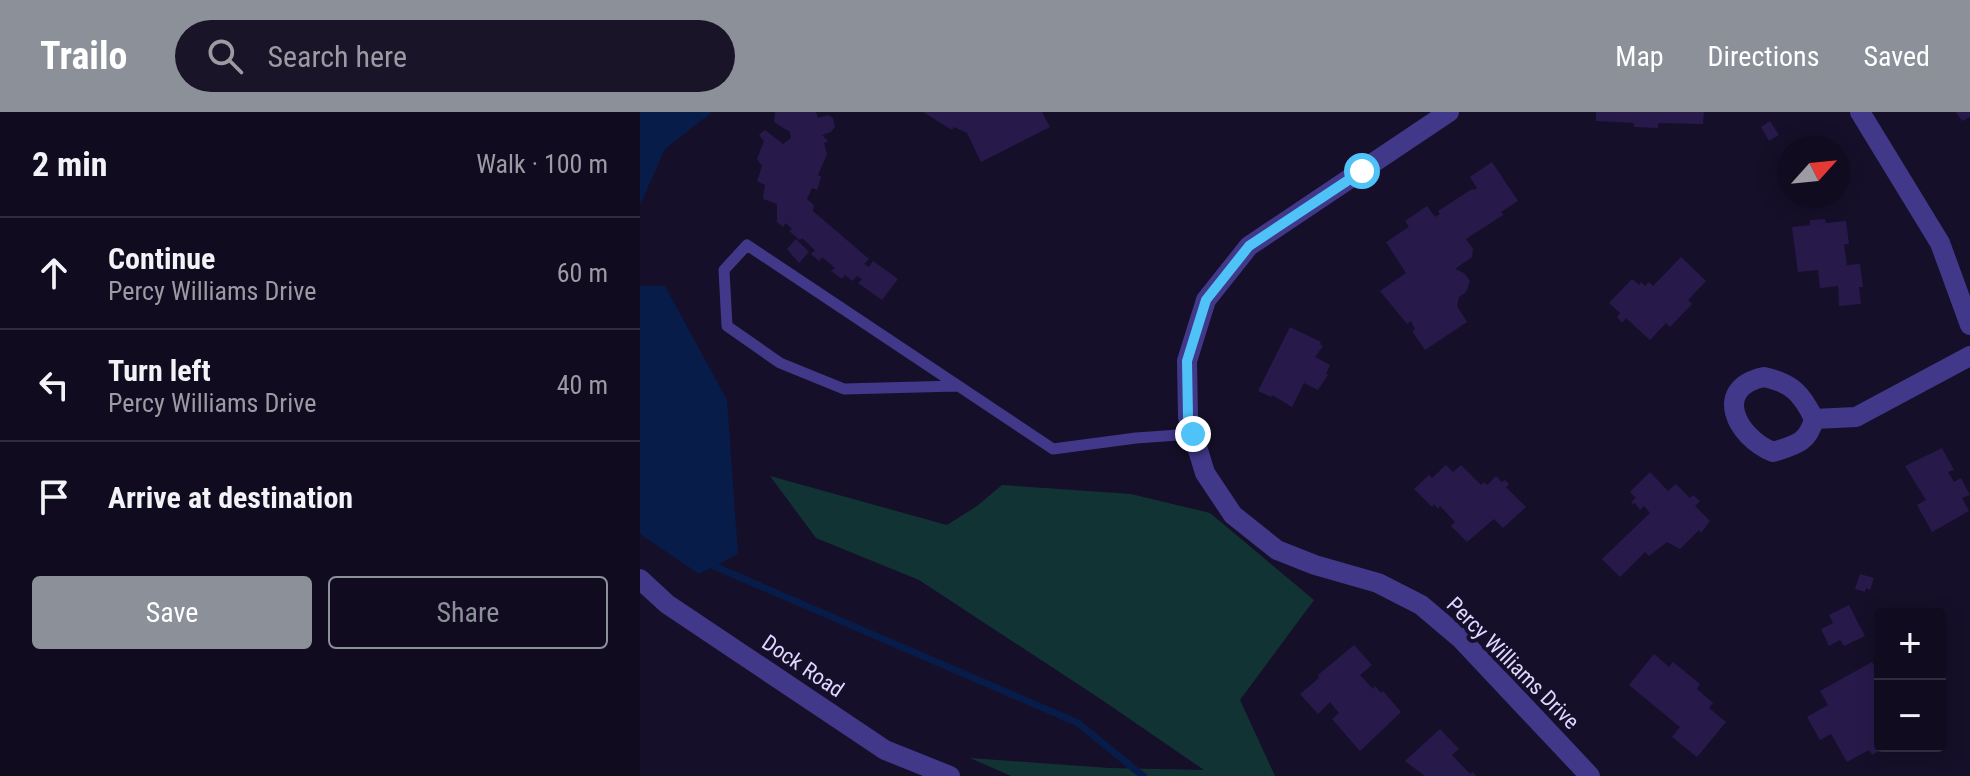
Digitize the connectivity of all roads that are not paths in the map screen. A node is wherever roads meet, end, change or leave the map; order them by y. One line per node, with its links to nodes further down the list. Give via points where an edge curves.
1 (1449, 112): 7 (street, Percy Williams Drive, via 1249,246 1206,300 1187,361)
2 (1860, 112): 3 (street, via 1940,243)
3 (1970, 325)
4 (1970, 356): 6 (street, via 1856,417)
5 (957, 386): 5 (lane, via 747,245 724,270 727,326 780,363 844,389); 7 (lane, via 1053,449)
6 (1814, 419)
7 (1193, 434): 10 (street, Percy Williams Drive, via 1205,473 1233,515 1277,550 1378,583 1421,605 1460,638)
8 (640, 579): 9 (street, Dock Road, via 667,604 885,750)
9 (950, 776)
10 (1590, 776)

